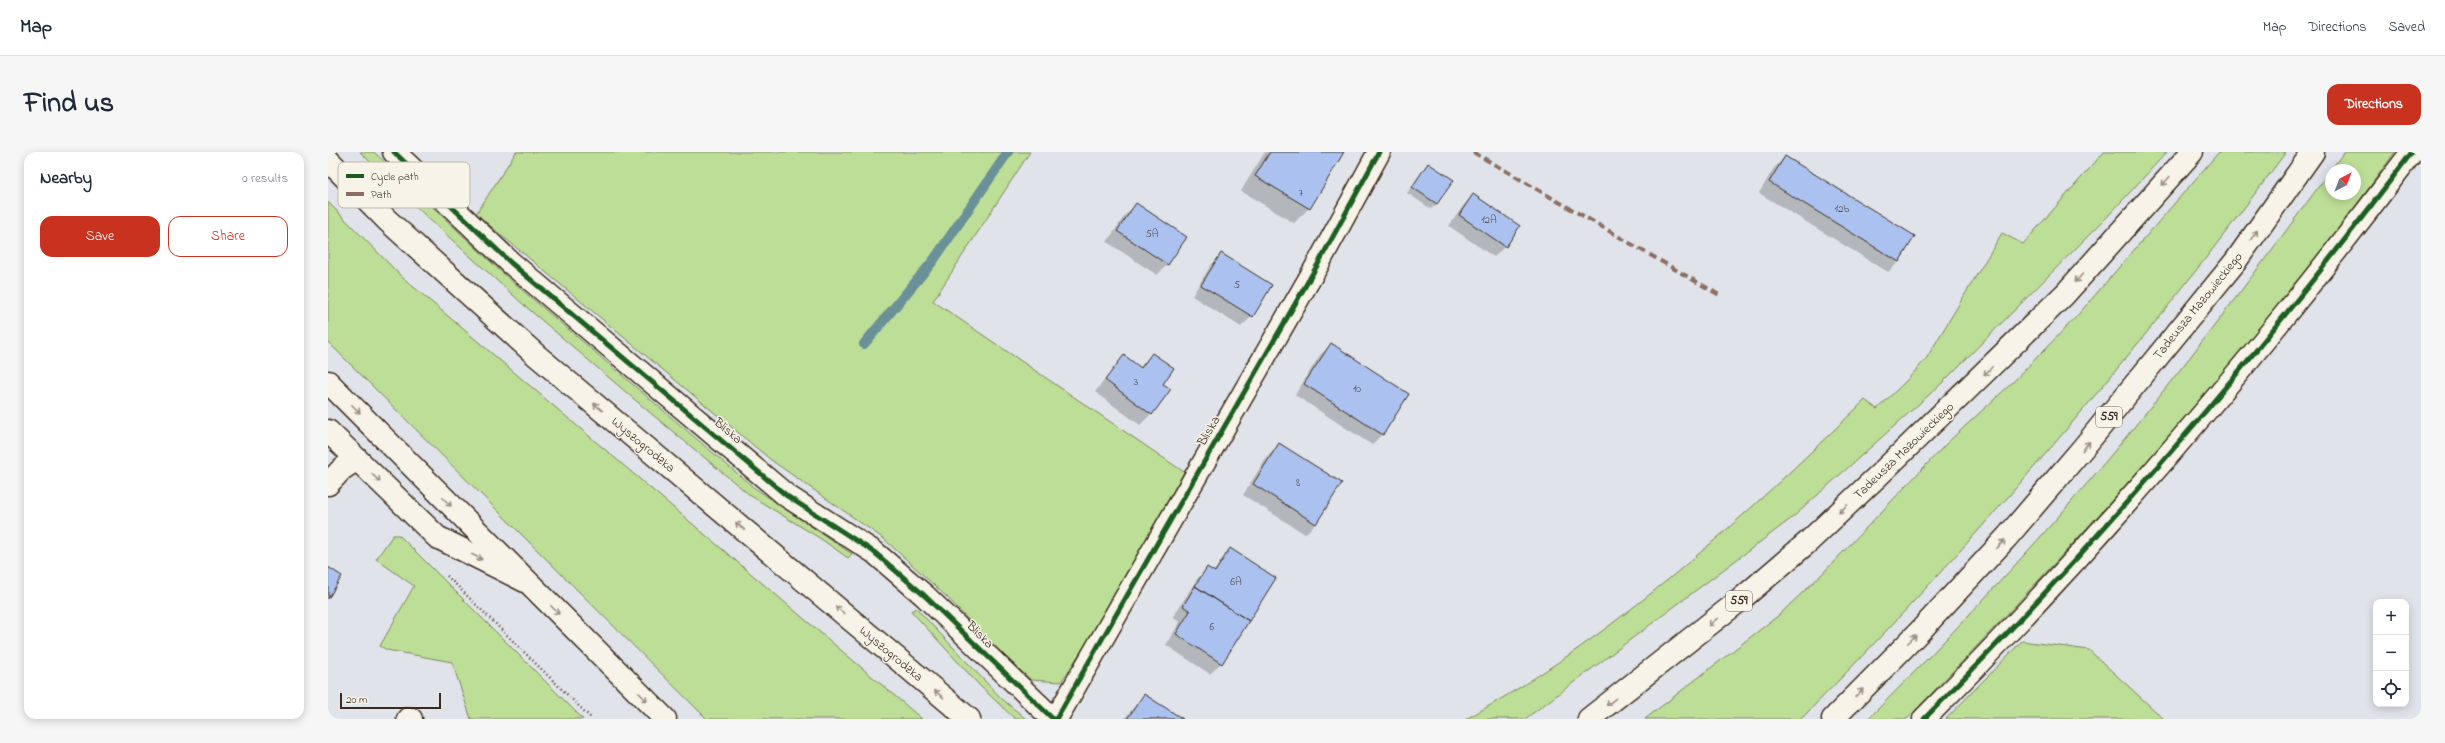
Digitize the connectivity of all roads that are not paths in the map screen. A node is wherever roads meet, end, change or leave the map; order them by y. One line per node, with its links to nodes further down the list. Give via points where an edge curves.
1 (394, 152): 7 (main road, Bliska)
2 (1379, 152): 20 (main road, Bliska, via 1318,264)
3 (2192, 152): 21 (main road, Tadeusza Mazowieckiego / 559, one-way to 21, via 2065,294 1876,478 1740,600)
4 (2313, 152): 22 (main road, Tadeusza Mazowieckiego / 559, one-way to 4, via 1937,613 2083,448 2235,262)
5 (2412, 152): 23 (main road, via 2317,278 2120,510)
6 (328, 160): 8 (main road, Wyszogrodzka, one-way to 6)
7 (405, 162)
8 (338, 170)
9 (375, 208): 19 (main road, Wyszogrodzka, one-way to 9, via 536,355)
10 (453, 208): 20 (main road, Bliska, via 511,263 786,496 874,552 925,596)
11 (328, 382): 15 (main road, one-way to 15)
12 (328, 431): 13 (main road)
13 (357, 459): 14 (main road, via 342,469); 15 (main road, one-way to 15, via 437,537)
14 (328, 484)
15 (527, 582): 18 (main road, one-way to 18)
16 (408, 719): 17 (main road)
17 (411, 719)
18 (664, 719)
19 (969, 719)
20 (1054, 719)
21 (1589, 719)
22 (1833, 719)
23 (1924, 719)

